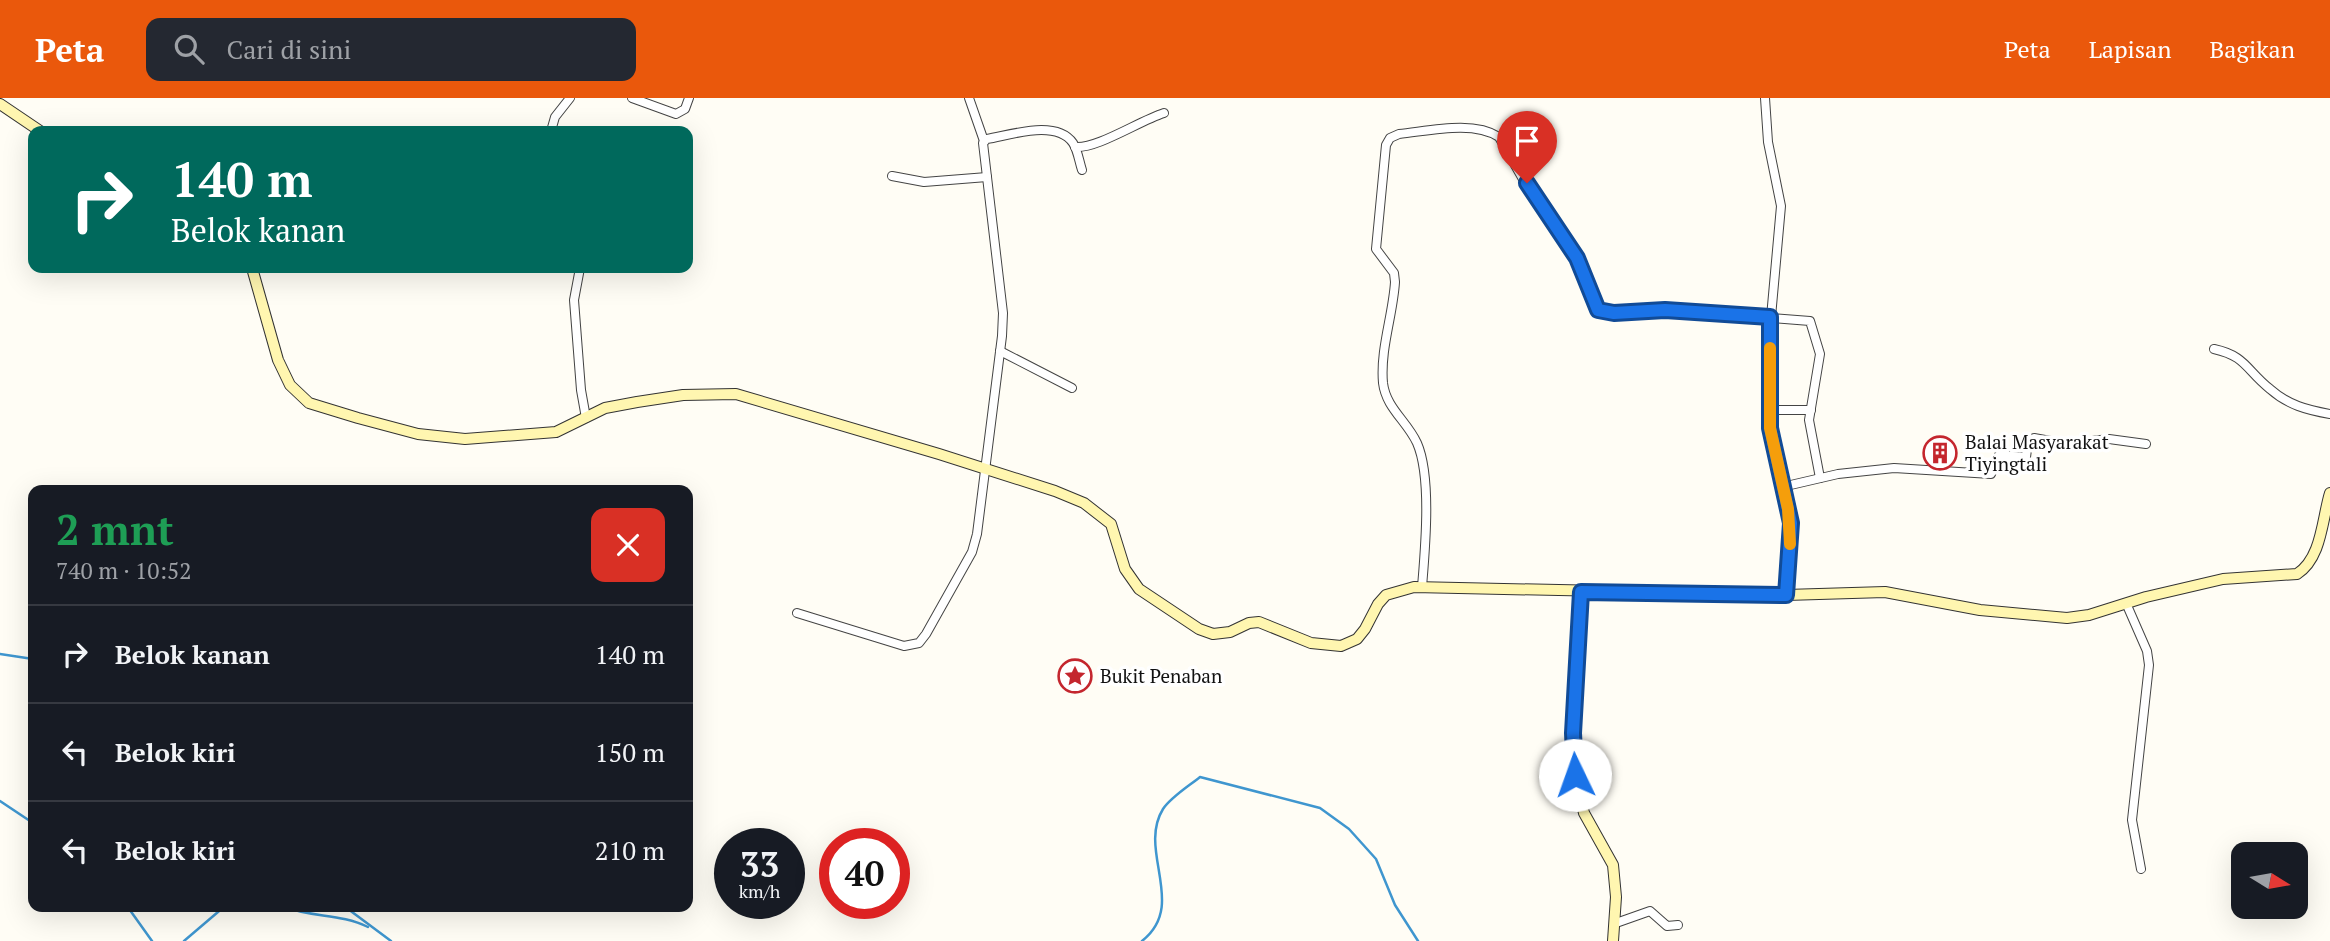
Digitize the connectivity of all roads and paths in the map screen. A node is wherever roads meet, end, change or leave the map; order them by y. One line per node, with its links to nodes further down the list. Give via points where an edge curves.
1 (570, 98): 9 (street)
2 (632, 98): 3 (street, via 676,114 685,109)
3 (689, 98)
4 (969, 98): 10 (street)
5 (1765, 98): 17 (street, via 1781,206)
6 (0, 104): 8 (street)
7 (1164, 113): 11 (street, via 1115,132 1096,145)
8 (33, 126)
9 (552, 126)
10 (984, 141): 11 (street, via 1043,131 1058,132); 14 (street)
11 (1075, 146): 12 (street)
12 (1082, 170)
13 (892, 176): 14 (street, via 924,182)
14 (987, 177): 19 (street, via 1003,322)
15 (253, 273): 24 (street, via 278,360 290,386 309,403 450,439 555,432)
16 (579, 273): 24 (street, via 574,300)
17 (1770, 317): 21 (street); 22 (street, via 1813,324 1820,363); 30 (street, via 1598,310 1577,258 1536,202 1499,137 1466,128 1390,138 1376,239 1376,248 1394,273 1395,282 1383,386 1391,406 1408,425 1423,466 1426,542)
18 (2214, 349): 23 (street, via 2238,355 2270,390 2295,406)
19 (1000, 351): 20 (street); 26 (street)
20 (1072, 388)
21 (1769, 410): 22 (street); 28 (street)
22 (1811, 410): 27 (street, via 1811,438)
23 (2330, 414)
24 (586, 418): 26 (street, via 605,408 637,402 736,394)
25 (2146, 444): 27 (street, via 2109,439 2067,444 2034,438 2028,442 2026,457 1999,455 1991,474 1894,468)
26 (986, 470): 30 (street, via 1055,491 1103,516 1111,524 1125,569 1139,589 1213,634 1259,622 1311,643 1341,646 1357,639 1386,594); 34 (street, via 972,552 919,643 904,646)
27 (1820, 478): 28 (street)
28 (1782, 487): 32 (street, via 1791,523)
29 (2330, 493): 33 (street, via 2314,553 2307,568 2297,574 2223,579)
30 (1422, 587): 31 (street)
31 (1581, 592): 32 (street); 36 (street, via 1573,727 1575,775 1584,813 1613,865)
32 (1786, 595): 33 (street, via 1885,592 1980,610 2067,618)
33 (2126, 603): 35 (street, via 2149,665 2132,820)
34 (797, 613)
35 (2141, 869)
36 (1616, 923): 37 (street, via 1650,911 1667,926); 38 (street)
37 (1678, 925)
38 (1613, 941)

